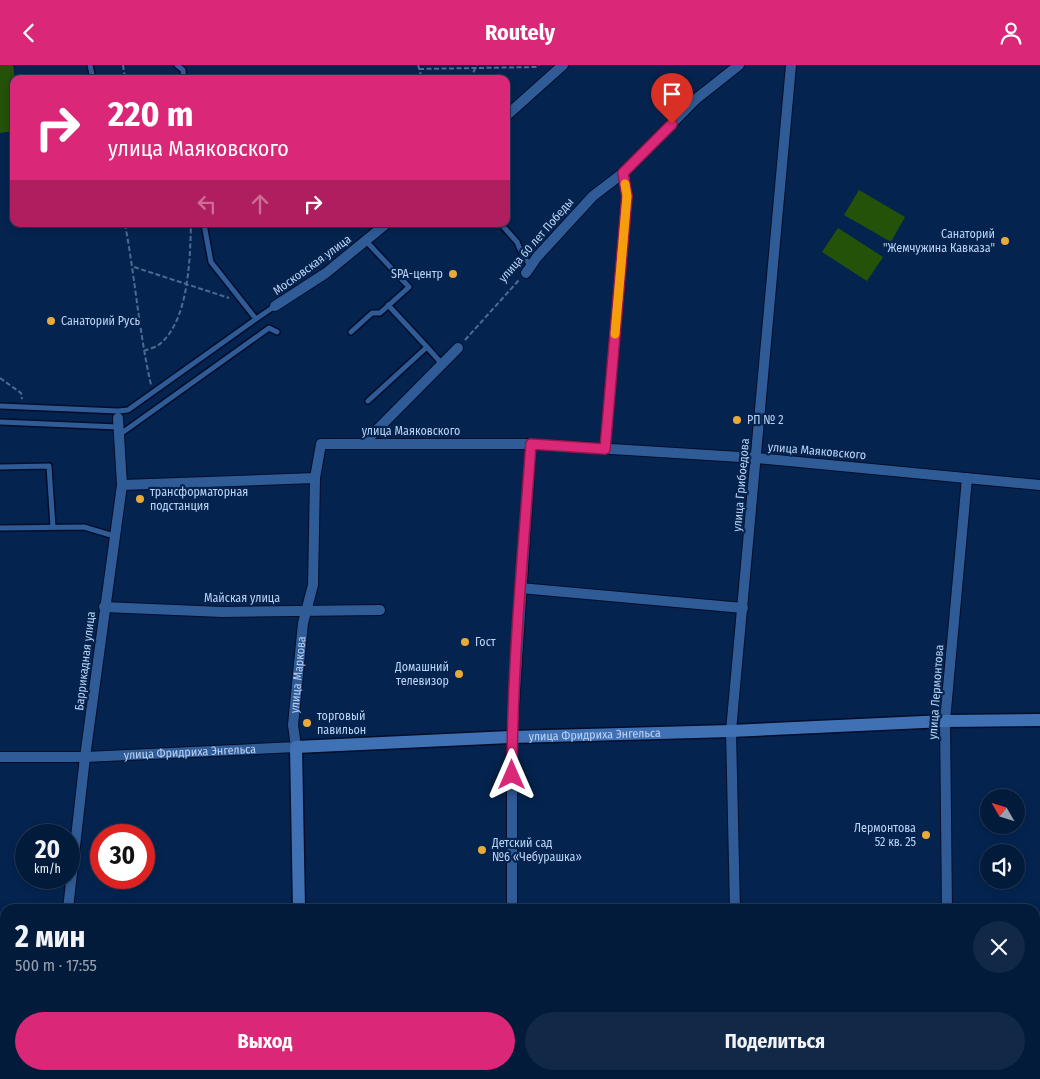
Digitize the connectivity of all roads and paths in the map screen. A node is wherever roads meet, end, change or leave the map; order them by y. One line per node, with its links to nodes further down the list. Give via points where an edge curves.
1 (418, 65): 7 (path)
2 (477, 65): 8 (path)
3 (539, 65): 8 (path)
4 (563, 65): 11 (street)
5 (739, 65): 12 (street, улица 60 лет Победы, via 696,99)
6 (791, 65): 45 (street, улица Грибоедова)
7 (419, 69): 8 (path); 9 (path)
8 (475, 69): 10 (path)
9 (421, 75)
10 (472, 75)
11 (510, 113)
12 (623, 173): 21 (street, улица 60 лет Победы, via 582,206); 44 (street, via 627,196)
13 (126, 227): 20 (path)
14 (191, 227): 22 (path)
15 (205, 227): 24 (lane, via 211,262)
16 (382, 227): 18 (street, Московская улица)
17 (504, 227): 21 (lane, via 517,242)
18 (366, 241): 23 (street, Московская улица, via 326,273); 25 (lane, via 409,287)
19 (331, 255): 23 (path, via 281,288)
20 (133, 266): 22 (path); 32 (path)
21 (528, 269): 31 (path, улица 60 лет Победы)
22 (186, 284): 24 (path); 32 (path, via 172,332 160,345)
23 (287, 298): 26 (street, Московская улица)
24 (244, 303): 27 (lane)
25 (388, 305): 29 (lane, via 380,313 372,313); 30 (lane)
26 (276, 306): 27 (lane)
27 (256, 319): 35 (lane)
28 (276, 332): 40 (lane, via 269,328)
29 (351, 332)
30 (427, 347): 33 (lane); 36 (lane)
31 (458, 348): 33 (street)
32 (144, 351): 35 (path)
33 (442, 365): 42 (street)
34 (0, 377): 38 (path, via 21,393)
35 (153, 392): 40 (lane, via 128,410)
36 (368, 401)
37 (0, 406): 38 (lane)
38 (23, 406): 40 (lane)
39 (0, 422): 40 (lane)
40 (118, 423): 49 (street, Баррикадная улица)
41 (321, 444): 42 (street, улица Маяковского); 47 (street, улица Маркова)
42 (363, 444): 43 (street, улица Маяковского)
43 (531, 444): 44 (street, улица Маяковского); 54 (street)
44 (605, 449): 45 (street, улица Маяковского)
45 (756, 458): 48 (street, улица Маяковского); 56 (street, улица Грибоедова)
46 (0, 467): 51 (lane, via 50,466)
47 (315, 478): 49 (street); 57 (street, улица Маркова, via 313,585)
48 (967, 478): 50 (street, улица Маяковского); 60 (street, улица Лермонтова)
49 (122, 485): 53 (street, Баррикадная улица)
50 (1040, 485)
51 (53, 527): 52 (lane); 53 (lane, via 84,527)
52 (0, 528)
53 (114, 536): 55 (street, Баррикадная улица)
54 (520, 588): 56 (street); 62 (street)
55 (104, 607): 57 (street, Майская улица, via 222,612); 65 (street, Баррикадная улица)
56 (743, 608): 61 (street, улица Грибоедова)
57 (306, 609): 58 (street, Майская улица); 63 (street, улица Маркова, via 293,725)
58 (380, 610)
59 (1040, 720): 60 (street, улица Фридриха Энгельса)
60 (945, 721): 61 (street, улица Фридриха Энгельса); 70 (street, улица Лермонтова)
61 (731, 731): 62 (street, улица Фридриха Энгельса); 69 (street, улица Грибоедова)
62 (512, 737): 63 (street, улица Фридриха Энгельса); 68 (street)
63 (296, 747): 65 (street, улица Фридриха Энгельса); 67 (street, улица Маркова)
64 (0, 757): 65 (street, улица Фридриха Энгельса)
65 (85, 757): 66 (street, Баррикадная улица)
66 (69, 904)
67 (299, 904)
68 (512, 904)
69 (735, 904)
70 (947, 904)

